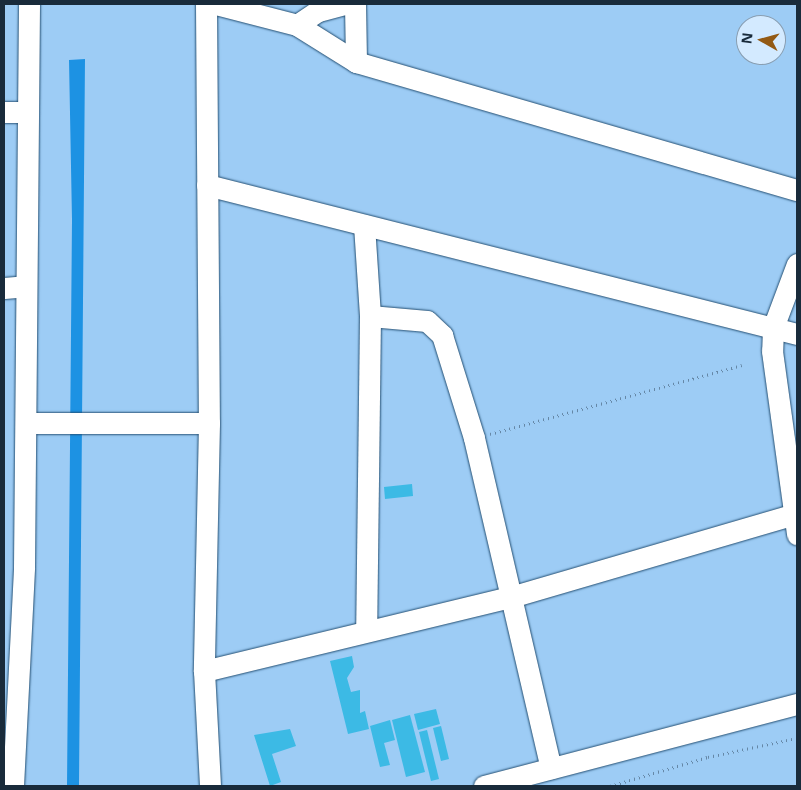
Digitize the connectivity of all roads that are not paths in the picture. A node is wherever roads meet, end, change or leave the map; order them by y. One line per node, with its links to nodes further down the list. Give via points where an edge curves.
1 (29, 4): 8 (street)
2 (218, 4): 5 (street); 9 (street)
3 (344, 4): 5 (street, via 318,11)
4 (355, 4): 6 (street)
5 (297, 25): 6 (street)
6 (356, 62): 10 (street)
7 (4, 112): 8 (street)
8 (28, 112): 13 (street)
9 (207, 185): 11 (street); 19 (street)
10 (797, 190)
11 (364, 225): 15 (street); 16 (street)
12 (797, 264): 16 (street)
13 (25, 286): 14 (street); 18 (street)
14 (4, 288)
15 (370, 316): 21 (street, via 437,326 474,438); 22 (street)
16 (773, 328): 17 (street); 20 (street, via 772,366)
17 (797, 334)
18 (26, 423): 19 (street); 26 (street, via 21,692)
19 (209, 423): 23 (street)
20 (796, 524): 21 (street)
21 (512, 597): 22 (street); 25 (street)
22 (366, 632): 23 (street)
23 (204, 671): 27 (street)
24 (797, 704): 25 (street)
25 (551, 768): 28 (street)
26 (13, 786)
27 (210, 786)
28 (484, 786)

